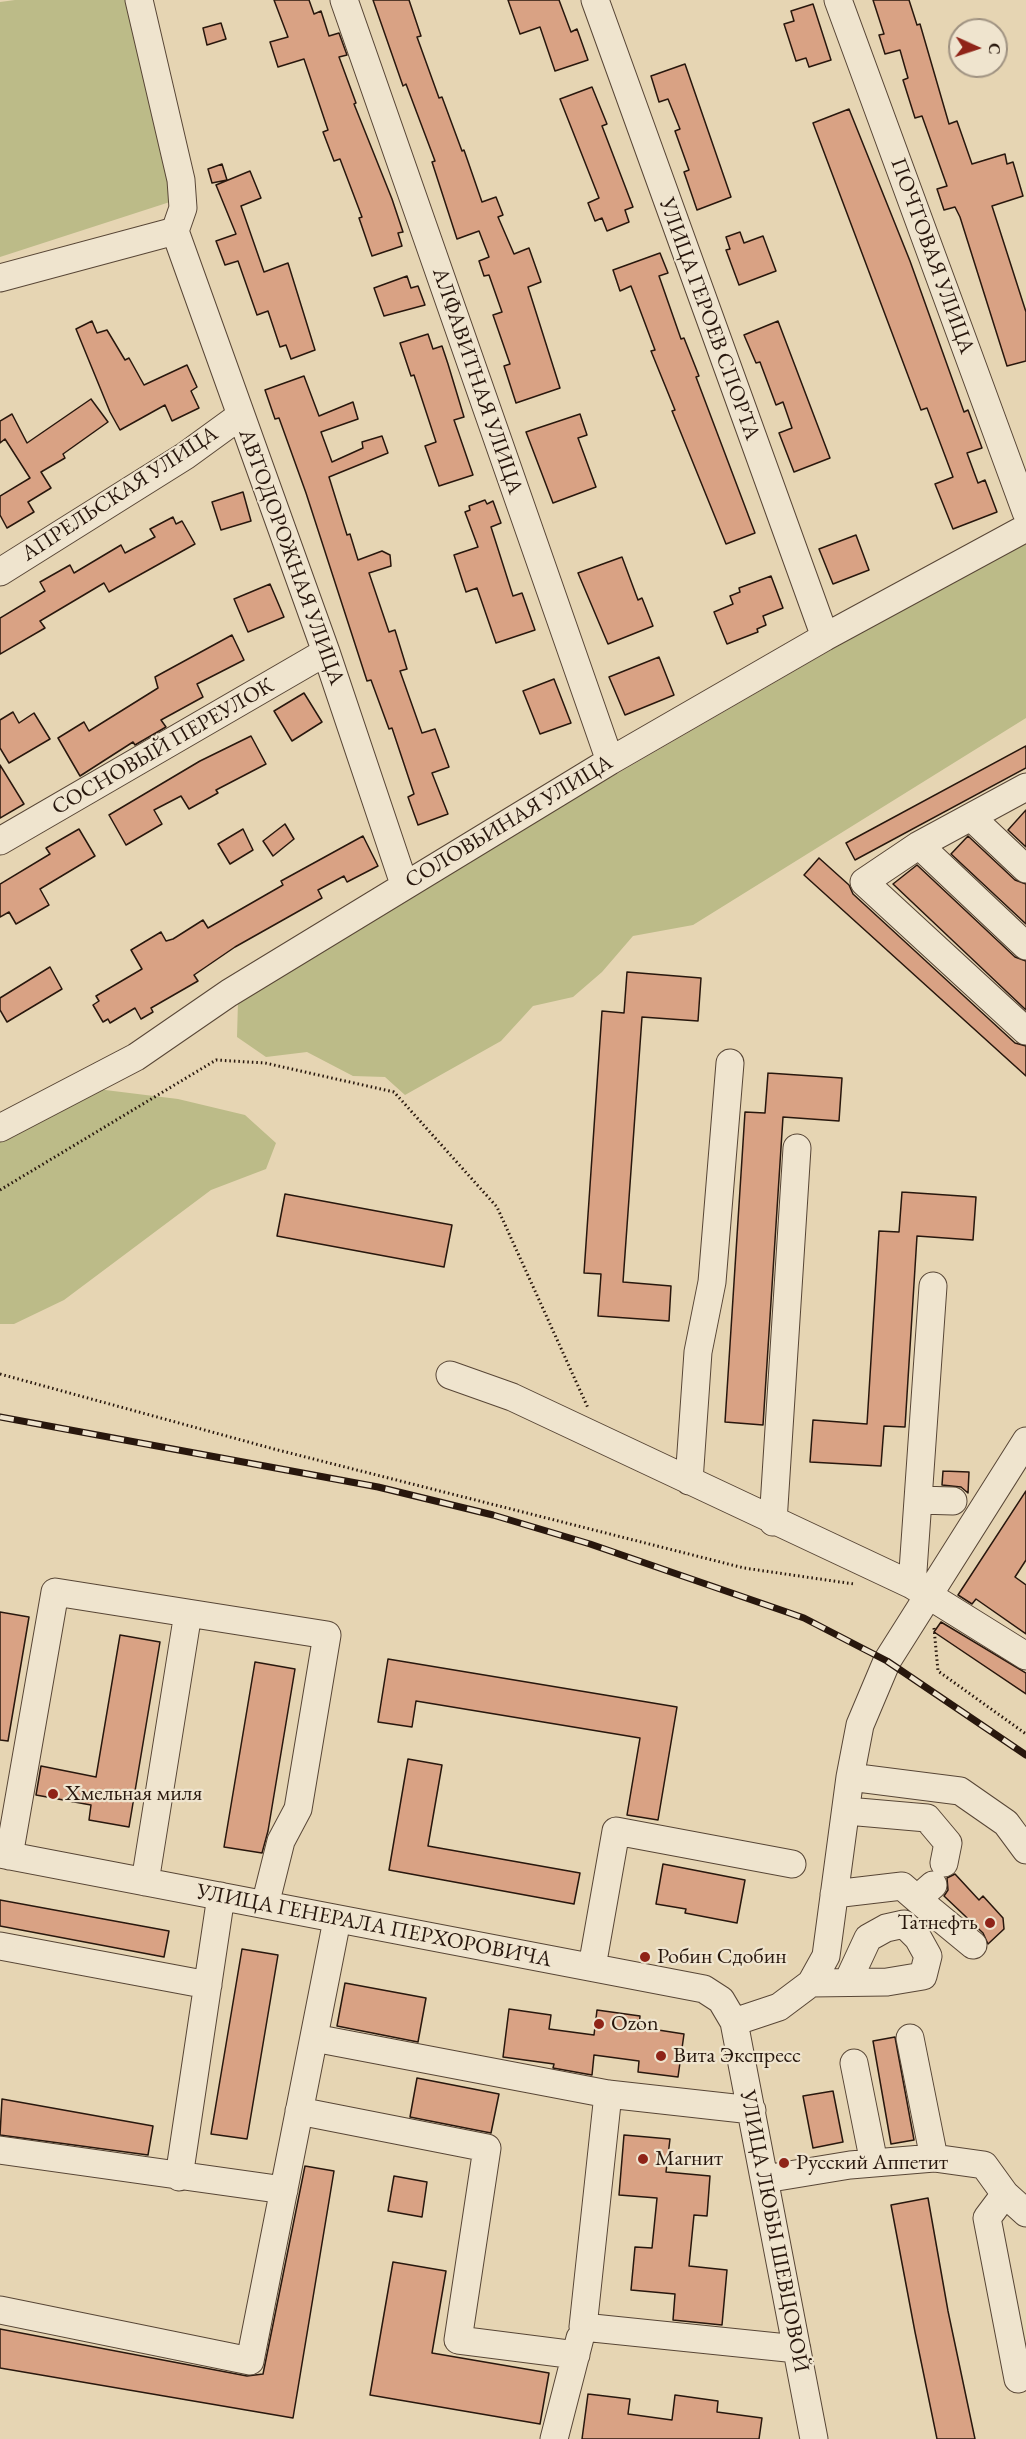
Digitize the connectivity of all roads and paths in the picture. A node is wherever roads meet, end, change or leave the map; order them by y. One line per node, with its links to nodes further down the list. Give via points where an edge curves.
1 (139, 0): 5 (street, via 181,180 183,208)
2 (344, 0): 13 (street, АЛФАВИТНАЯ УЛИЦА)
3 (595, 0): 11 (street, УЛИЦА ГЕРОЕВ СПОРТА)
4 (838, 0): 8 (street, ПОЧТОВАЯ УЛИЦА)
5 (175, 231): 6 (street); 7 (street, АВТОДОРОЖНАЯ УЛИЦА)
6 (0, 278)
7 (240, 416): 10 (street, АПРЕЛЬСКАЯ УЛИЦА, via 185,456); 12 (street, АВТОДОРОЖНАЯ УЛИЦА)
8 (1026, 512)
9 (1026, 528): 11 (street, СОЛОВЬИНАЯ УЛИЦА)
10 (0, 572)
11 (825, 637): 13 (street, СОЛОВЬИНАЯ УЛИЦА)
12 (326, 652): 16 (street, СОСНОВЫЙ ПЕРЕУЛОК); 19 (street, АВТОДОРОЖНАЯ УЛИЦА)
13 (610, 761): 19 (street, СОЛОВЬИНАЯ УЛИЦА)
14 (1025, 788): 15 (street)
15 (971, 817): 17 (street); 18 (street)
16 (0, 841)
17 (919, 845): 20 (street); 21 (street, via 864,882)
18 (1026, 869)
19 (404, 884): 23 (street, СОЛОВЬИНАЯ УЛИЦА, via 229,993 136,1057)
20 (1026, 946)
21 (1026, 1031)
22 (730, 1063): 31 (street, via 712,1282 698,1352)
23 (0, 1128)
24 (797, 1148): 34 (street)
25 (0, 1190): 29 (path, via 216,1060 265,1063 394,1092 497,1207)
26 (933, 1286): 32 (street)
27 (0, 1374): 35 (path, via 273,1449 744,1568)
28 (450, 1375): 31 (street, via 512,1397)
29 (590, 1410)
30 (1026, 1441): 36 (street)
31 (689, 1481): 34 (street)
32 (918, 1500): 33 (street); 36 (street)
33 (953, 1501)
34 (773, 1522): 36 (street)
35 (861, 1585)
36 (921, 1590): 38 (street); 39 (path, via 938,1671); 40 (street, via 860,1725)
37 (188, 1613): 43 (street, via 55,1592); 45 (street); 49 (street, via 327,1635 298,1809 281,1841)
38 (1026, 1656)
39 (1026, 1734)
40 (850, 1777): 41 (street); 42 (street, via 960,1791 1006,1823)
41 (847, 1811): 46 (street, via 927,1818 948,1843); 47 (street)
42 (1026, 1851)
43 (4, 1855): 45 (street, УЛИЦА ГЕНЕРАЛА ПЕРХОРОВИЧА)
44 (792, 1863): 53 (street, via 616,1831)
45 (145, 1882): 48 (street, УЛИЦА ГЕНЕРАЛА ПЕРХОРОВИЧА)
46 (931, 1882): 47 (street); 51 (street)
47 (834, 1894): 55 (street, via 826,1956)
48 (221, 1896): 49 (street, УЛИЦА ГЕНЕРАЛА ПЕРХОРОВИЧА); 56 (street)
49 (265, 1905): 50 (street, УЛИЦА ГЕНЕРАЛА ПЕРХОРОВИЧА)
50 (337, 1920): 53 (street, УЛИЦА ГЕНЕРАЛА ПЕРХОРОВИЧА); 58 (street)
51 (973, 1945)
52 (0, 1946): 56 (street)
53 (592, 1967): 57 (street, УЛИЦА ГЕНЕРАЛА ПЕРХОРОВИЧА, via 704,1989 721,2001)
54 (848, 1981): 55 (street)
55 (811, 1983): 57 (street, via 779,2007)
56 (208, 1985): 67 (street)
57 (734, 2022): 62 (street, УЛИЦА ЛЮБЫ ШЕВЦОВОЙ)
58 (314, 2038): 61 (street); 63 (street)
59 (910, 2038): 65 (street)
60 (854, 2063): 66 (street)
61 (608, 2094): 62 (street); 73 (street)
62 (752, 2110): 68 (street, УЛИЦА ЛЮБЫ ШЕВЦОВОЙ)
63 (299, 2111): 69 (street); 75 (street, via 487,2148 458,2340)
64 (0, 2150): 67 (street)
65 (934, 2158): 66 (street); 70 (street, via 984,2165)
66 (873, 2163): 68 (street)
67 (179, 2177): 69 (street)
68 (765, 2179): 74 (street, УЛИЦА ЛЮБЫ ШЕВЦОВОЙ)
69 (284, 2190): 72 (street, via 250,2361)
70 (1005, 2194): 71 (street); 76 (street, via 987,2218)
71 (1026, 2213)
72 (0, 2310)
73 (583, 2327): 74 (street); 75 (street)
74 (797, 2349): 78 (street, УЛИЦА ЛЮБЫ ШЕВЦОВОЙ)
75 (576, 2355): 77 (street)
76 (1018, 2379)
77 (554, 2439)
78 (814, 2439)

